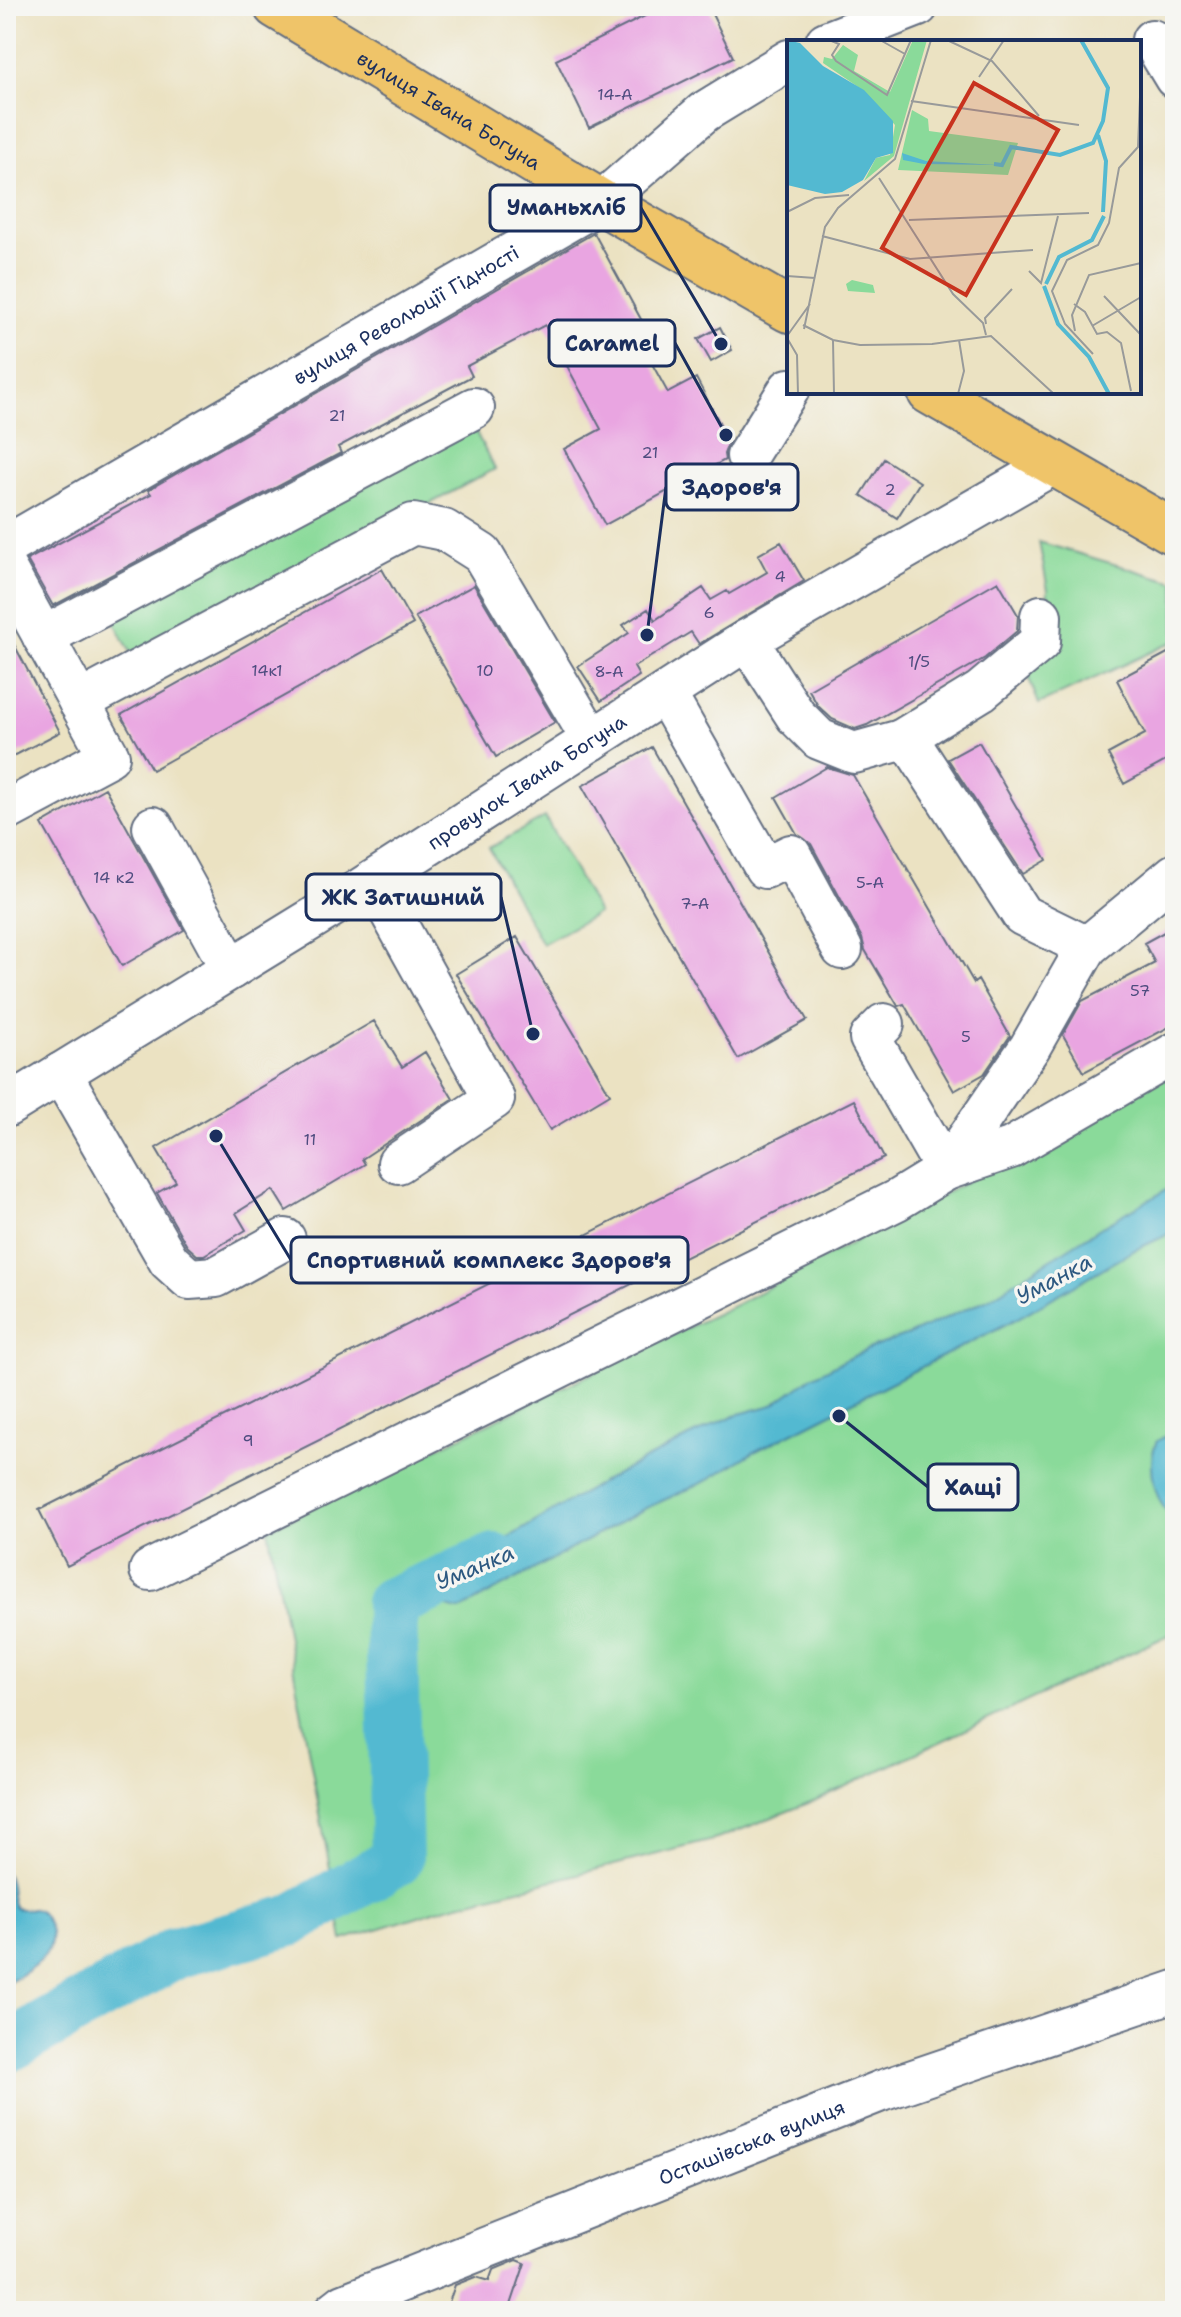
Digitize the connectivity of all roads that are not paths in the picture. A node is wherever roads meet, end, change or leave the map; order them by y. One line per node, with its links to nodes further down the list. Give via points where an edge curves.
1 (276, 6): 7 (main road, вулиця Івана Богуна)
2 (918, 6): 3 (street)
3 (831, 40)
4 (1152, 40): 6 (street)
5 (787, 61): 7 (street, вулиця Революції Гідності, via 704,112)
6 (1175, 78)
7 (601, 202): 8 (main road, вулиця Івана Богуна); 15 (street, вулиця Революції Гідності)
8 (787, 309)
9 (787, 392): 12 (street)
10 (933, 394): 13 (main road)
11 (474, 408): 18 (street)
12 (747, 456)
13 (1054, 464): 14 (main road); 19 (street, провулок Івана Богуна)
14 (1175, 533)
15 (6, 546)
16 (6, 569): 18 (street)
17 (1041, 616): 23 (street, via 1040,642 981,691)
18 (71, 627): 21 (street)
19 (747, 640): 20 (street, провулок Івана Богуна); 23 (street, via 796,716 819,739 854,753)
20 (665, 693): 22 (street, провулок Івана Богуна); 29 (street, via 765,868 791,855)
21 (79, 702): 22 (street, via 413,524 444,530 482,554); 24 (street, via 109,756)
22 (592, 740): 27 (street, провулок Івана Богуна)
23 (901, 740): 28 (street, via 910,742 1022,915)
24 (6, 811)
25 (153, 827): 30 (street)
26 (1175, 874): 28 (street)
27 (373, 881): 30 (street, провулок Івана Богуна); 35 (street, via 494,1099)
28 (1087, 947): 36 (street, via 1030,1047)
29 (842, 949)
30 (231, 969): 33 (street, провулок Івана Богуна)
31 (884, 1024): 36 (street, via 870,1038)
32 (1175, 1053): 36 (street, via 1011,1148)
33 (61, 1073): 34 (street, провулок Івана Богуна); 37 (street, via 169,1261 189,1279 216,1277)
34 (6, 1107)
35 (398, 1163)
36 (946, 1170): 38 (street, via 897,1200)
37 (285, 1239)
38 (150, 1570)
39 (1175, 1991): 40 (street, Осташівська вулиця, via 881,2091)
40 (335, 2311)

